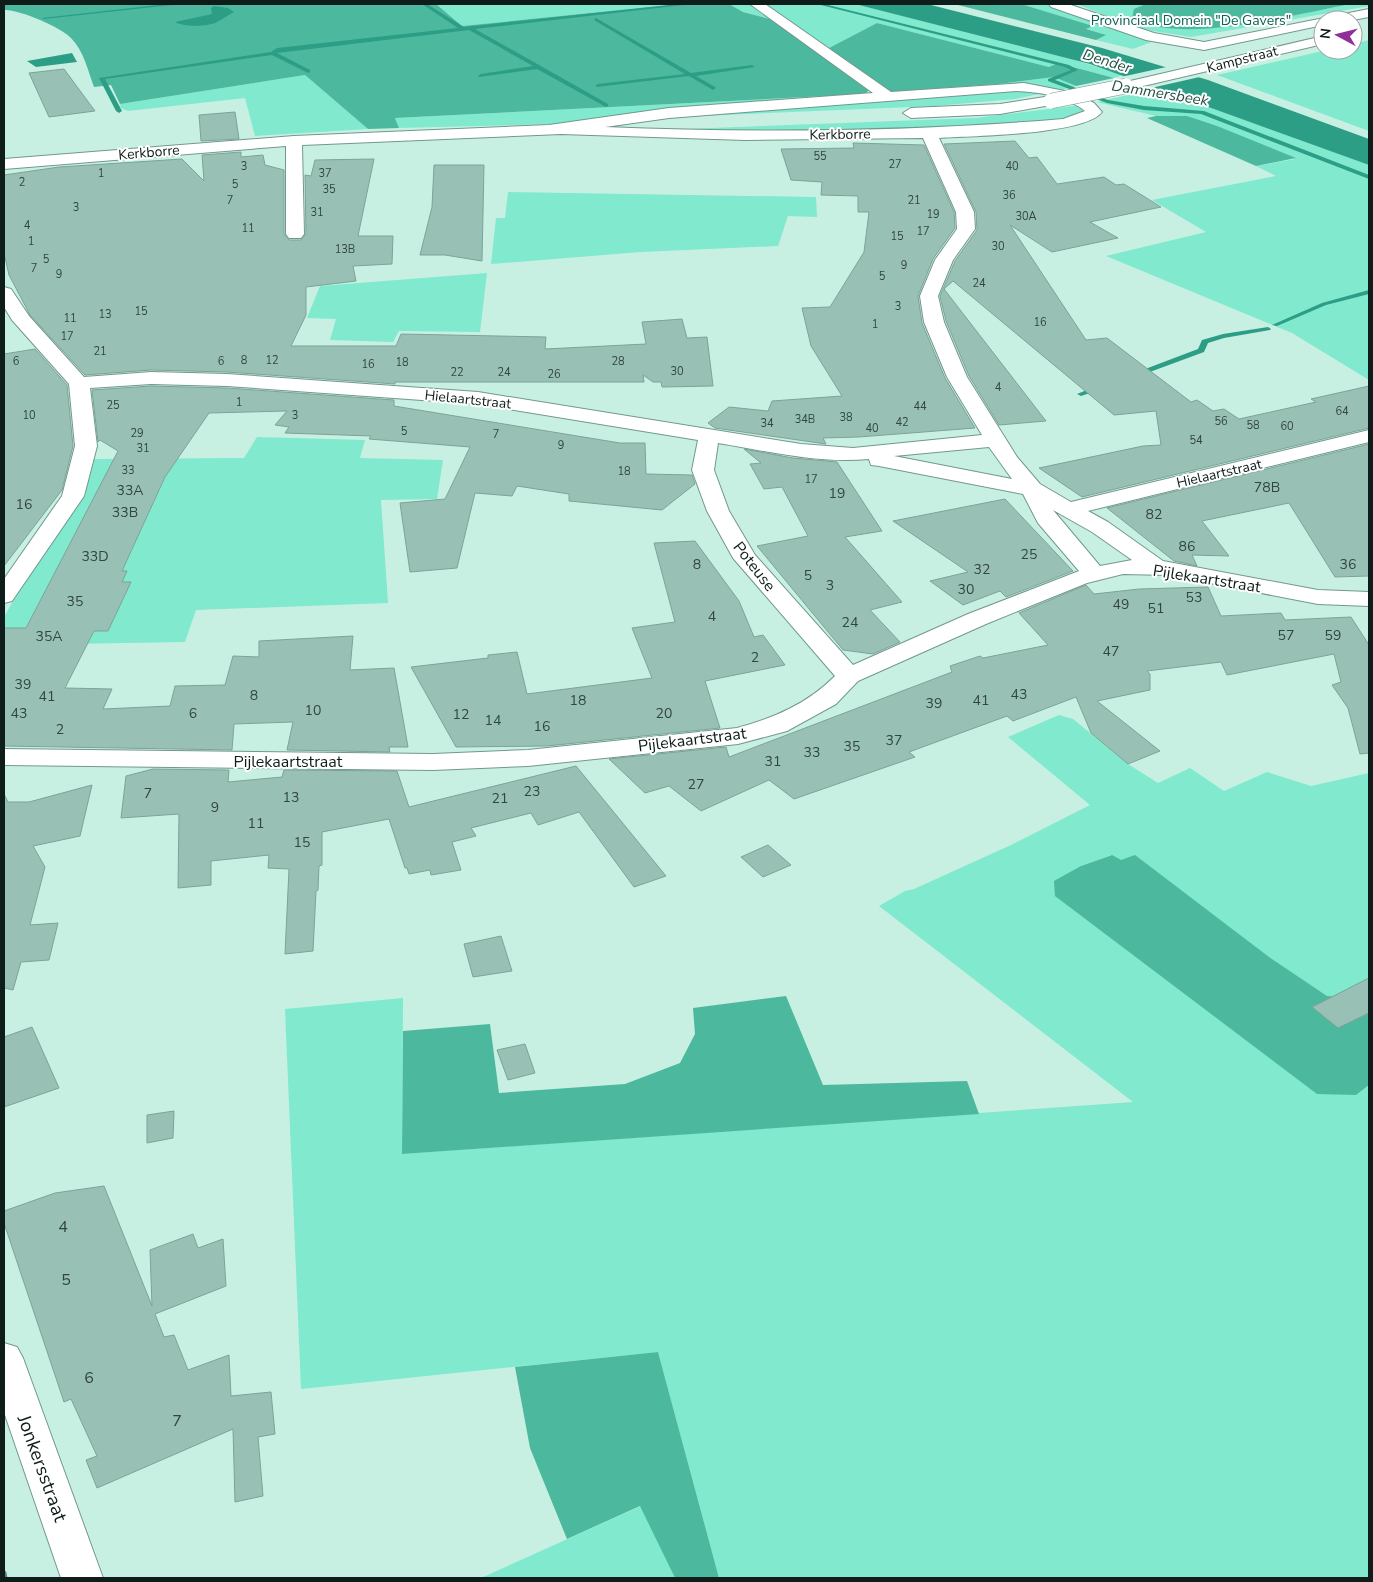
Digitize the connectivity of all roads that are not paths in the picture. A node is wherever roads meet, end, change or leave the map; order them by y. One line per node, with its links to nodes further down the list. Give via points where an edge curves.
1 (757, 4): 5 (street)
2 (1056, 4): 3 (street, Kampstraat, via 1151,37 1204,46)
3 (1313, 23)
4 (1313, 42): 6 (street, Kampstraat, bridge, via 1051,101 1000,109)
5 (887, 96): 8 (street, Kerkborre, via 669,113); 9 (street, Kerkborre, via 1030,87 1086,104 1094,112 1064,124)
6 (894, 113)
7 (826, 116): 8 (street, Kerkborre)
8 (553, 129): 9 (street, Kerkborre, via 681,135); 10 (street, Kerkborre)
9 (929, 133): 17 (street, via 965,212 966,229 944,260 929,296 934,322 957,377)
10 (294, 141): 11 (street, Kerkborre); 12 (street)
11 (4, 164)
12 (295, 234)
13 (4, 293): 14 (street, via 22,320)
14 (79, 383): 15 (street, Hielaartstraat, via 151,378 218,380 478,398); 23 (street, via 86,446 73,496)
15 (709, 436): 18 (street, Hielaartstraat); 25 (street, Poteuse, via 702,470 718,510 745,558)
16 (1369, 436): 20 (street, Hielaartstraat)
17 (997, 440): 18 (street, Hielaartstraat); 19 (street, Hielaartstraat, via 1008,460)
18 (853, 454): 19 (street, Hielaartstraat)
19 (1032, 489): 20 (street, Hielaartstraat); 22 (street, Hielaartstraat, via 1046,518)
20 (1068, 509): 21 (street, Hielaartstraat)
21 (1158, 568): 22 (street, Pijlekaartstraat, via 1122,567); 24 (street, Pijlekaartstraat, via 1318,597)
22 (1094, 574): 25 (street, Pijlekaartstraat, via 978,619)
23 (4, 596)
24 (1369, 598)
25 (849, 676): 26 (street, Pijlekaartstraat, via 827,699 778,725 738,736 528,758 433,762)
26 (4, 757)
27 (4, 1358): 28 (street, Jonkersstraat)
28 (82, 1578)

